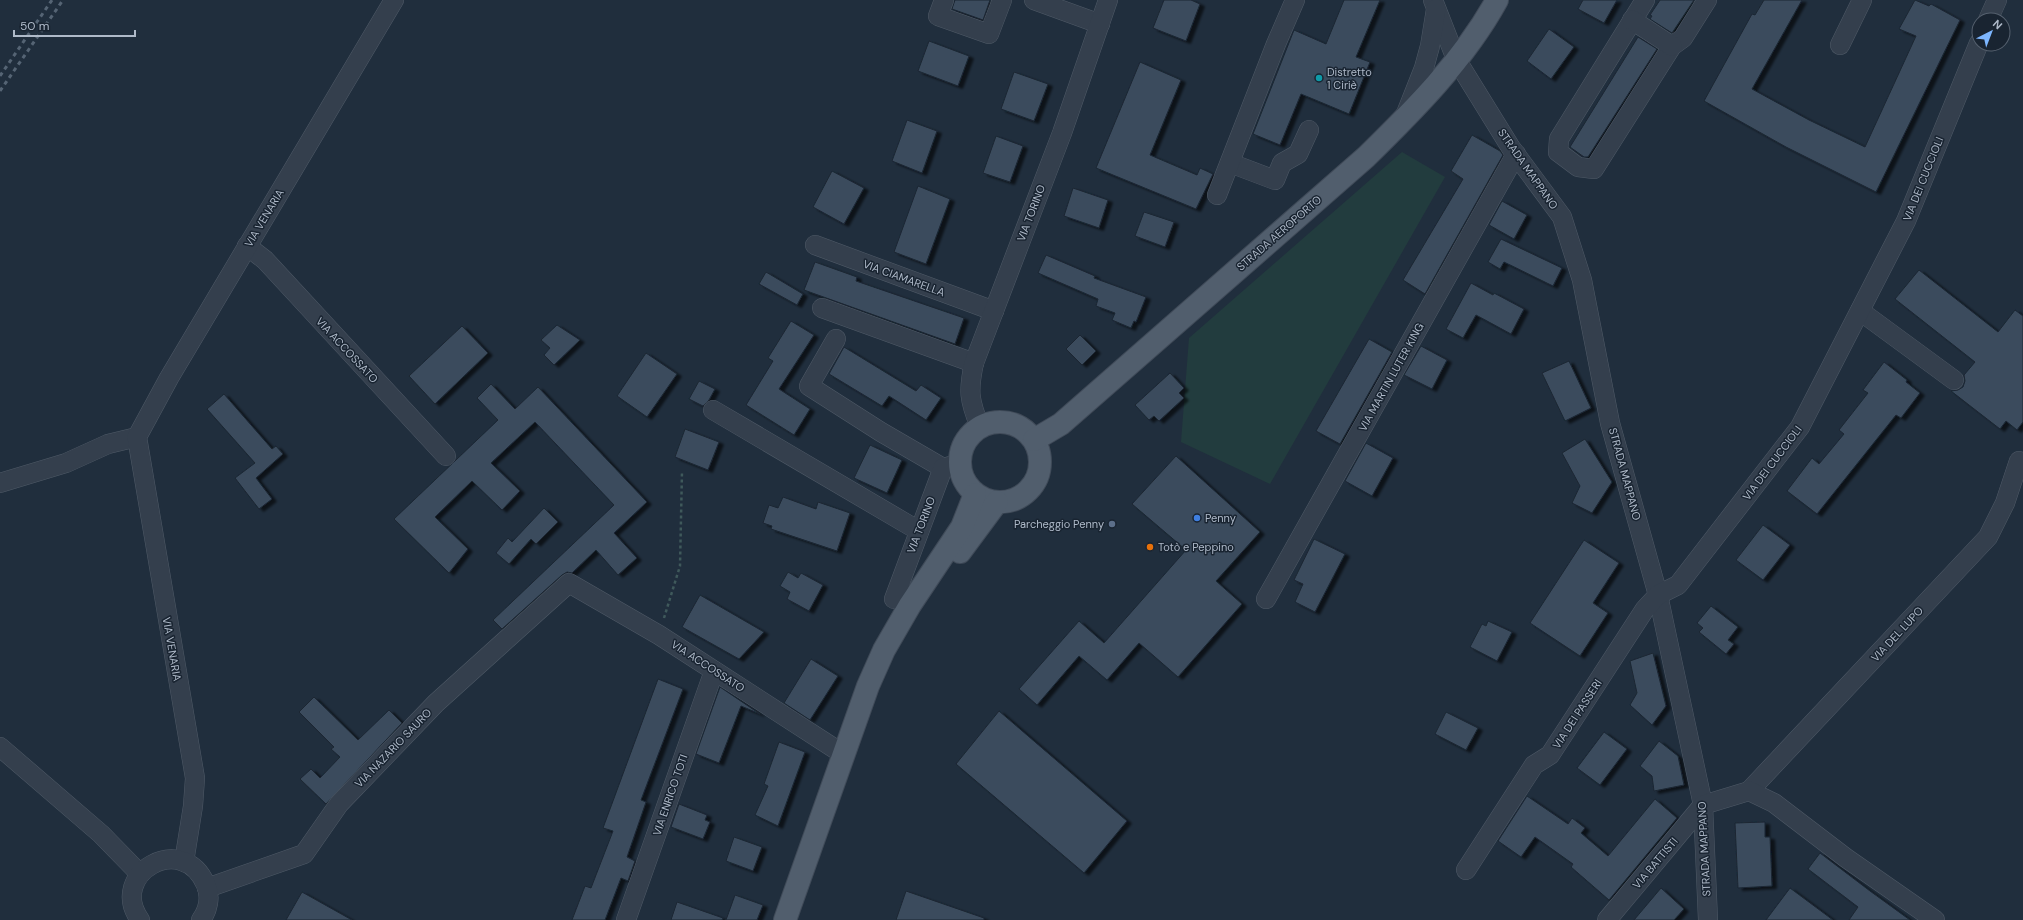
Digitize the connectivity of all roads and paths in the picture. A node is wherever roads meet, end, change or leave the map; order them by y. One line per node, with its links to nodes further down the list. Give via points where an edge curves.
1 (394, 0): 24 (street, VIA VENARIA)
2 (944, 0): 3 (street, via 938,16 989,34)
3 (1002, 0)
4 (1034, 0): 13 (street)
5 (1108, 0): 13 (street, VIA TORINO)
6 (1295, 0): 21 (street)
7 (1497, 0): 17 (main road, STRADA AEROPORTO)
8 (1645, 0): 12 (street)
9 (1707, 0): 15 (street, via 1683,38)
10 (1862, 0): 14 (street)
11 (1434, 4): 17 (street, STRADA MAPPANO); 18 (street, via 1430,46 1424,68)
12 (1632, 20): 15 (street); 15 (street, via 1559,139 1558,152 1578,167 1594,169)
13 (1100, 24): 26 (street, VIA TORINO, via 1062,133)
14 (1840, 45)
15 (1672, 46)
16 (1975, 52): 27 (street, VIA DEI CUCCIOLI, via 1906,221)
17 (1456, 59): 18 (main road, STRADA AEROPORTO); 20 (street, STRADA MAPPANO)
18 (1402, 121): 34 (main road, STRADA AEROPORTO, via 1360,162 1088,401 1061,424)
19 (1309, 130): 21 (street, via 1298,154 1282,163 1275,180)
20 (1516, 154): 44 (street, STRADA MAPPANO, via 1562,217 1582,280 1610,423); 46 (street, VIA MARTIN LUTER KING)
21 (1230, 163): 22 (street)
22 (1217, 195)
23 (815, 245): 26 (street, VIA CIAMARELLA)
24 (247, 246): 33 (street, VIA VENARIA); 35 (street, VIA ACCOSSATO, via 265,260)
25 (822, 308): 29 (street)
26 (994, 311): 29 (street, VIA TORINO)
27 (1860, 311): 30 (street); 44 (street, VIA DEI CUCCIOLI, via 1800,427 1678,585)
28 (836, 339): 37 (street, via 809,386 881,432)
29 (974, 363): 32 (street, VIA TORINO, via 969,386 972,406)
30 (1954, 380)
31 (713, 410): 42 (street)
32 (980, 426): 34 (main road, via 992,422 1010,423 1026,431); 37 (main road, via 969,436)
33 (137, 437): 39 (street, via 108,444 66,463); 53 (street, VIA VENARIA, via 195,778)
34 (1034, 440): 41 (main road, via 1041,463 1034,485 1018,499)
35 (446, 456)
36 (2018, 461): 51 (street, VIA DEL LUPO, via 2005,503 1988,537)
37 (951, 465): 40 (main road); 42 (street, VIA TORINO)
38 (682, 471): 47 (path, via 680,566)
39 (0, 483)
40 (975, 494): 41 (main road); 50 (main road, via 962,527 910,605 884,650)
41 (997, 502): 61 (main road, via 965,545 925,607 882,685)
42 (919, 531): 45 (street, VIA TORINO)
43 (569, 583): 47 (street, VIA ACCOSSATO); 56 (street, VIA NAZARIO SAURO, via 436,703 339,804 304,854)
44 (1658, 595): 52 (street, STRADA MAPPANO); 54 (street, VIA DEI PASSERI, via 1645,609 1550,755 1534,765)
45 (894, 599)
46 (1266, 599)
47 (659, 635): 48 (street, VIA ACCOSSATO)
48 (714, 671): 50 (street, VIA ACCOSSATO); 59 (street, VIA ENRICO TOTI)
49 (0, 747): 55 (street, via 101,834)
50 (843, 754): 60 (main road)
51 (1750, 791): 52 (street); 64 (street, via 1774,803 1846,858)
52 (1703, 805): 62 (street, VIA BATTISTI); 63 (street, STRADA MAPPANO)
53 (184, 862): 55 (street, via 160,860); 56 (street, via 202,877)
54 (1466, 870)
55 (140, 874): 57 (street, via 132,896)
56 (207, 888): 58 (street, via 207,907)
57 (140, 920)
58 (201, 920)
59 (626, 920)
60 (785, 920)
61 (801, 920)
62 (1607, 920)
63 (1708, 920)
64 (1935, 920)

